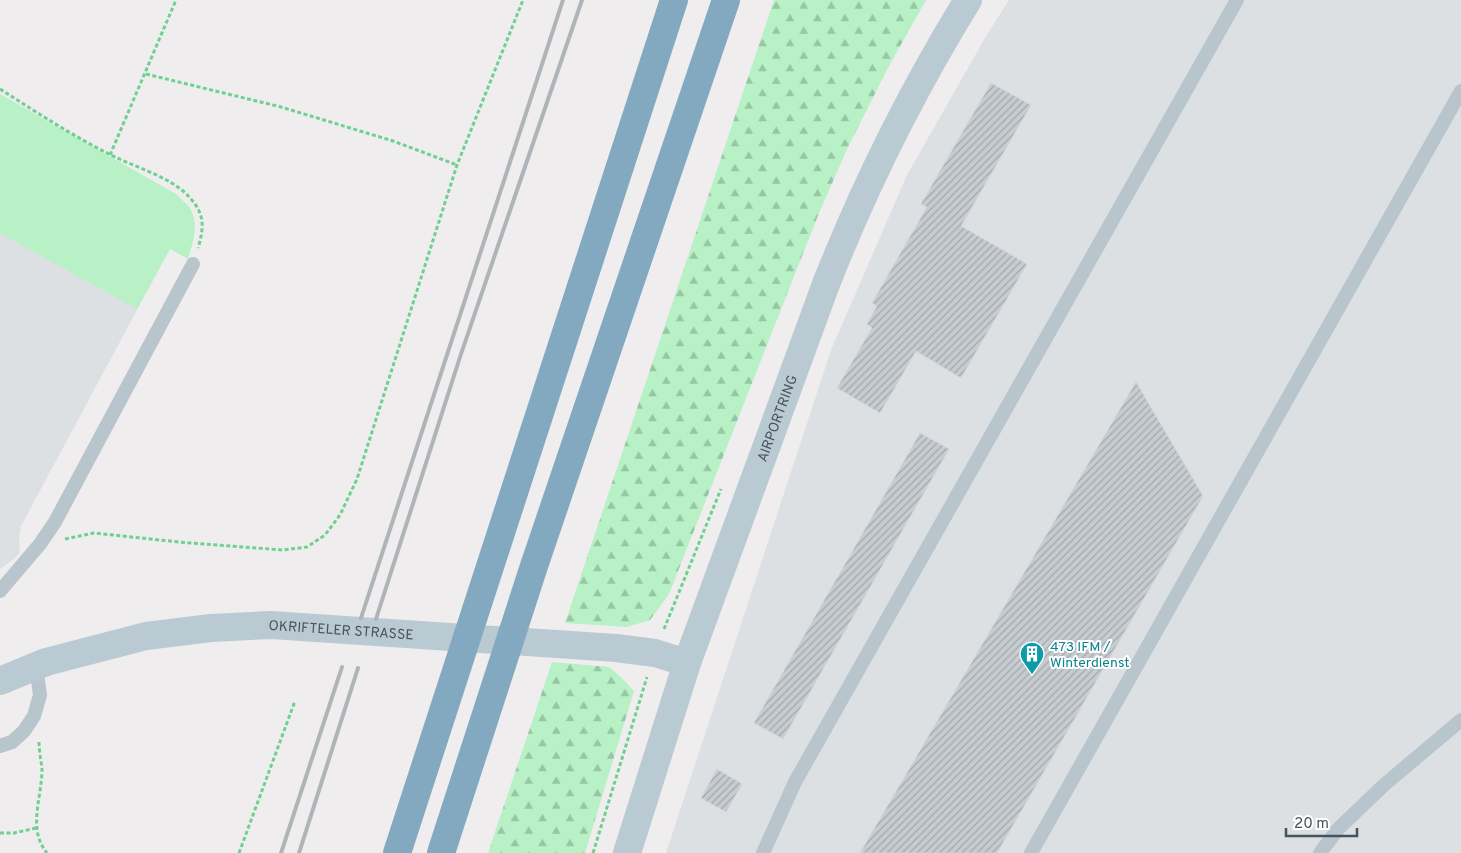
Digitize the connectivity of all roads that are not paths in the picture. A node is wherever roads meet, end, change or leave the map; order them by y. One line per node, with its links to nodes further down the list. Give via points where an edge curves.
1 (674, 0): 13 (highway)
2 (726, 0): 14 (highway, via 534,566)
3 (968, 0): 8 (street, AIRPORTRING, via 917,86 850,224)
4 (1237, 0): 16 (lane, via 795,782)
5 (1461, 91): 17 (lane)
6 (193, 264): 7 (lane, via 55,522)
7 (0, 591)
8 (687, 663): 9 (street, OKRIFTELER STRASSE, via 655,653 616,648 271,625 146,636); 15 (street, AIRPORTRING)
9 (36, 666): 10 (street, OKRIFTELER STRASSE); 12 (lane, via 40,695 34,716 12,742)
10 (2, 674)
11 (1461, 720): 18 (lane, via 1377,791 1338,829)
12 (0, 746)
13 (397, 853)
14 (441, 853)
15 (627, 853)
16 (763, 853)
17 (1031, 853)
18 (1320, 853)

